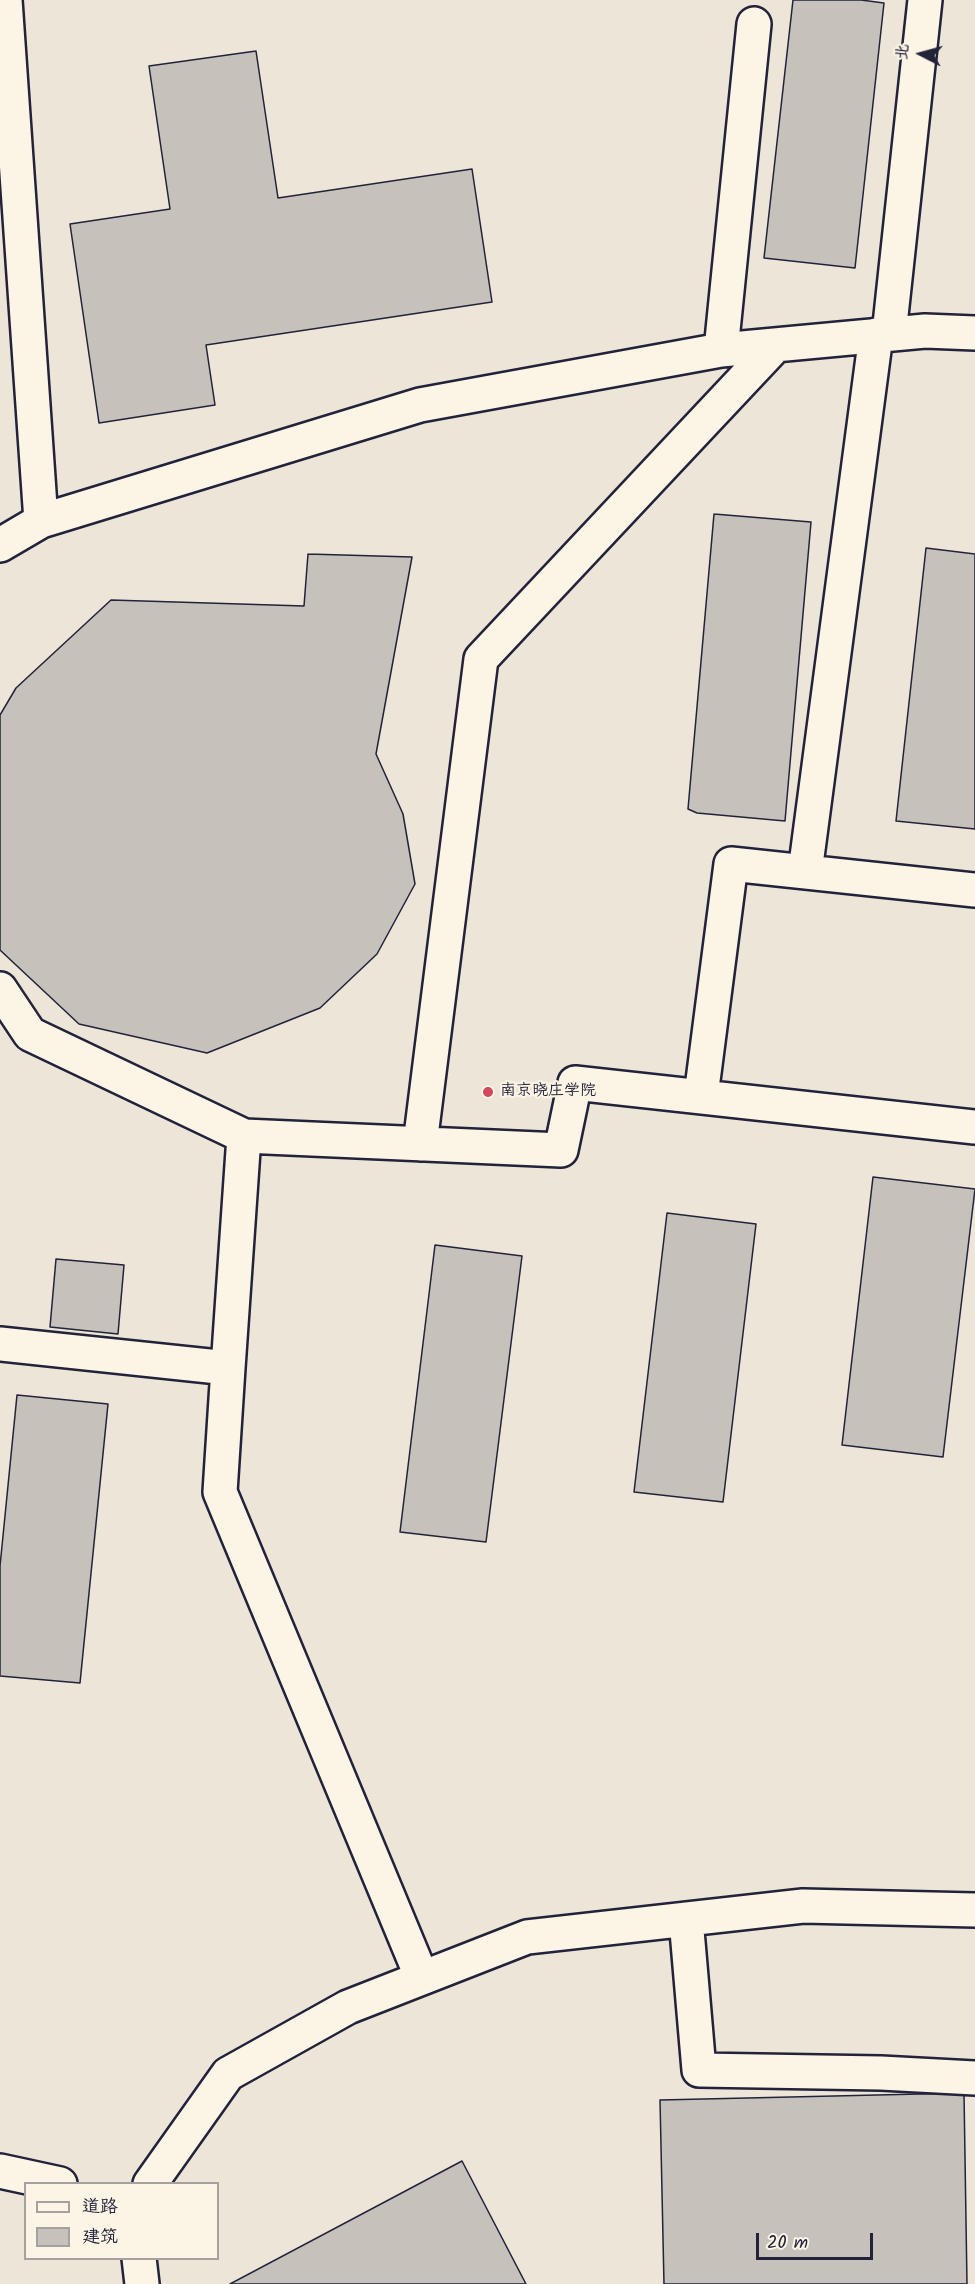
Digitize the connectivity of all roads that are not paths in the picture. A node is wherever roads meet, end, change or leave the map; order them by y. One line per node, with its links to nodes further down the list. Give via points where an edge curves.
1 (4, 0): 8 (lane)
2 (925, 0): 5 (lane)
3 (753, 24): 7 (lane)
4 (975, 333): 5 (lane, via 925,331)
5 (882, 335): 6 (lane); 10 (lane)
6 (776, 345): 7 (lane); 16 (lane, via 481,659)
7 (721, 350): 8 (lane, via 420,405)
8 (41, 521): 9 (lane)
9 (0, 545)
10 (805, 872): 11 (lane); 13 (lane, via 731,864)
11 (975, 890)
12 (0, 989): 15 (lane, via 30,1034)
13 (700, 1096): 14 (lane); 16 (lane, via 575,1083 561,1150)
14 (975, 1127)
15 (244, 1136): 16 (lane); 18 (lane)
16 (420, 1144)
17 (0, 1344): 18 (lane)
18 (228, 1368): 21 (lane, via 220,1492)
19 (975, 1910): 20 (lane, via 803,1906)
20 (686, 1919): 21 (lane, via 527,1937); 22 (lane, via 699,2070)
21 (422, 1978): 25 (lane, via 348,2007 228,2074)
22 (975, 2078)
23 (0, 2171): 24 (lane)
24 (51, 2182)
25 (151, 2182)
26 (140, 2260): 27 (lane)
27 (142, 2284)

